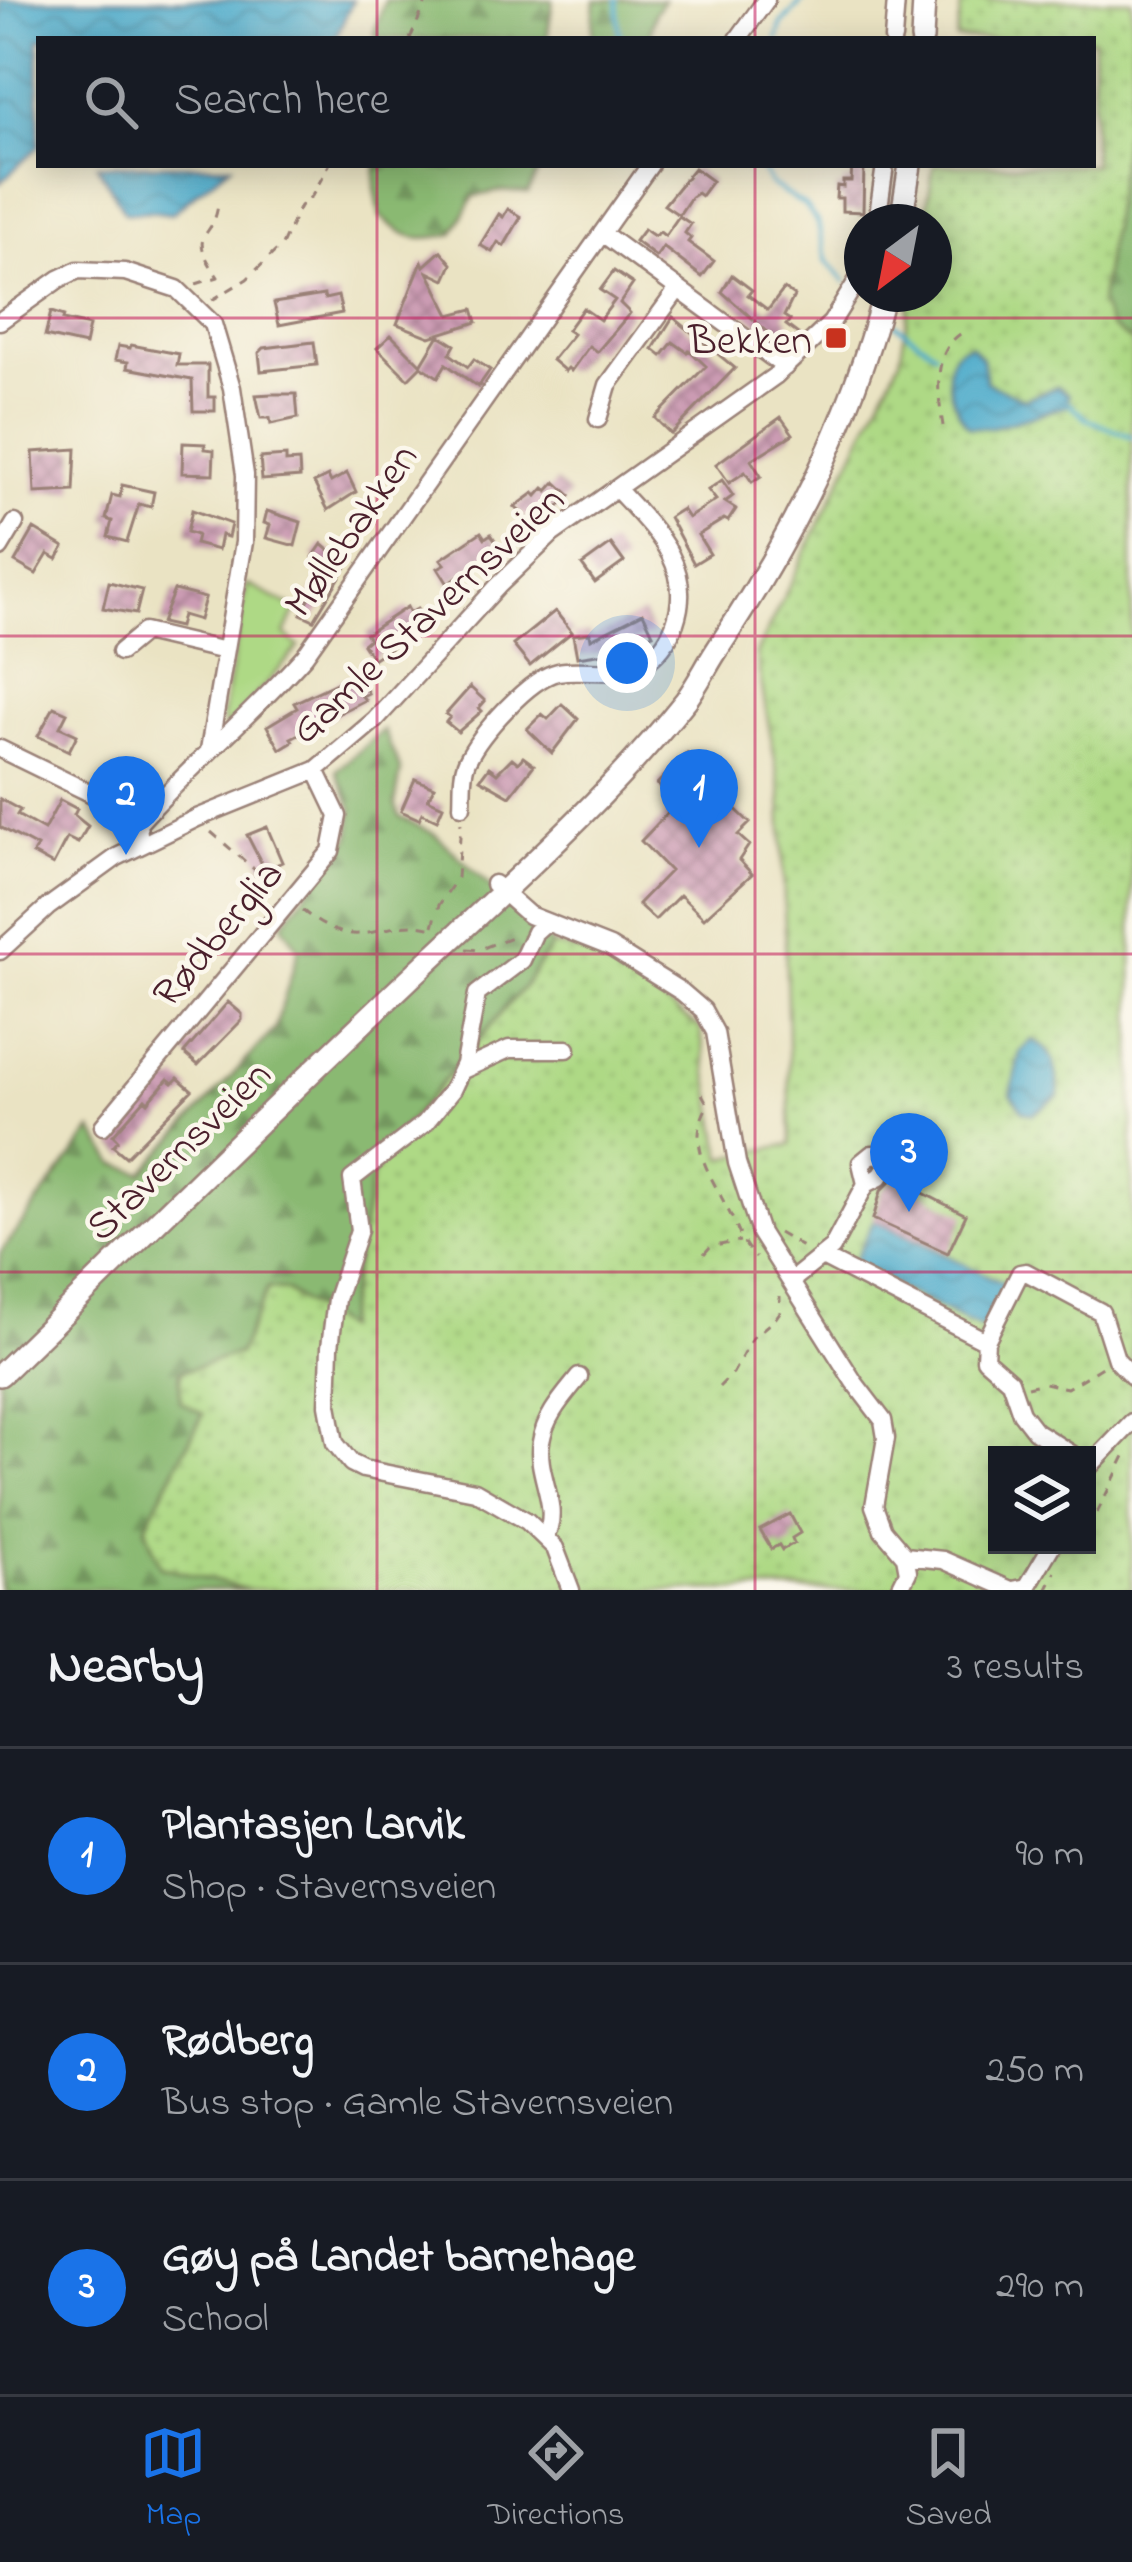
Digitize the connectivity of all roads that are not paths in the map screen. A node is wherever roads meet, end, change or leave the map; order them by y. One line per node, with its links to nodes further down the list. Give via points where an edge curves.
1 (766, 0): 4 (street)
2 (896, 0): 5 (street)
3 (924, 0): 6 (main road)
4 (740, 36)
5 (893, 36)
6 (922, 36)
7 (648, 168): 12 (street, Møllebakken)
8 (885, 168): 10 (street)
9 (910, 168): 11 (main road)
10 (880, 204)
11 (904, 204)
12 (602, 233): 13 (street); 25 (street, Møllebakken, via 305,655)
13 (678, 289): 17 (street); 18 (street, via 608,385)
14 (844, 302): 17 (street, Gamle Stavernsveien)
15 (878, 312): 30 (main road, Stavernsveien, via 821,473 690,694)
16 (0, 321): 22 (street, via 78,270 125,272 177,289 213,324 245,475 244,542)
17 (785, 367): 19 (street, Gamle Stavernsveien)
18 (598, 419)
19 (617, 489): 26 (street, Gamle Stavernsveien, via 552,534 375,720); 27 (street, via 676,563 683,599 670,640 639,667 555,672 526,692 465,765)
20 (14, 523): 21 (street)
21 (0, 548)
22 (225, 651): 23 (street, via 144,632); 25 (street)
23 (120, 652)
24 (0, 749): 28 (street)
25 (209, 750): 28 (street, Møllebakken)
26 (316, 770): 29 (street, Gamle Stavernsveien); 35 (street, Rødberglia, via 338,817 331,851)
27 (462, 806)
28 (138, 824): 29 (street)
29 (140, 844): 32 (street, Gamle Stavernsveien)
30 (499, 889): 31 (street); 40 (main road, Stavernsveien)
31 (540, 927): 34 (street, via 522,960 477,994); 38 (street, via 610,947 703,1010 715,1032 747,1204)
32 (0, 951)
33 (567, 1049): 34 (street, via 508,1048)
34 (463, 1070): 46 (street, via 424,1123 352,1179 359,1230 333,1317 331,1424 351,1463 475,1491)
35 (103, 1126)
36 (866, 1184): 37 (street)
37 (824, 1258): 38 (street); 39 (street)
38 (785, 1287): 48 (street, via 883,1420 874,1507)
39 (986, 1341): 41 (street, via 1022,1271 1101,1312 1117,1359); 44 (street, via 985,1359 1010,1381 1021,1413)
40 (0, 1375)
41 (1132, 1376)
42 (579, 1377): 46 (street, via 541,1443 552,1517)
43 (1132, 1422): 45 (street)
44 (1059, 1446)
45 (1096, 1458)
46 (546, 1535): 49 (street)
47 (1047, 1554): 51 (street, via 1027,1587)
48 (905, 1556): 50 (street); 51 (street, via 943,1560)
49 (571, 1590)
50 (899, 1590)
51 (1012, 1590)

